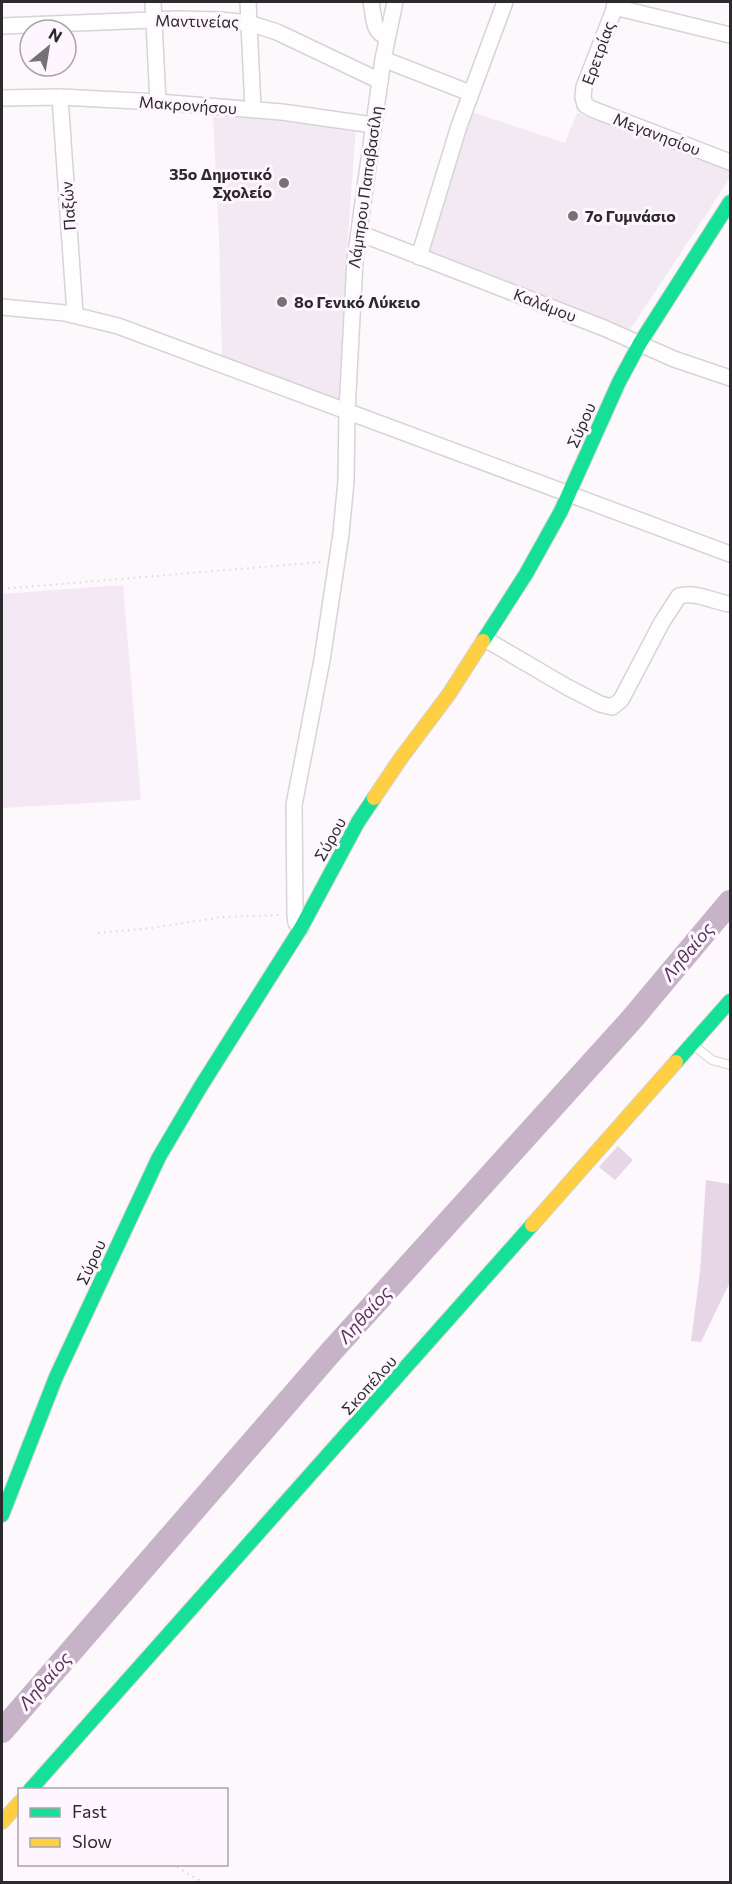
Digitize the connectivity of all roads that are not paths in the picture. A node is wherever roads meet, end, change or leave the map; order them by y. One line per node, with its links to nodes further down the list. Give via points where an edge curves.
1 (153, 2): 7 (street)
2 (248, 2): 8 (street)
3 (371, 2): 11 (street, via 377,31)
4 (395, 2): 11 (street, Λάμπρου Παπαβασίλη)
5 (505, 2): 14 (street)
6 (615, 4): 10 (street); 18 (street, Ερετρίας, via 585,87)
7 (154, 20): 8 (street, Μαντινείας); 9 (street, Μαντινείας); 17 (street)
8 (249, 23): 13 (street, Μαντινείας, via 277,32); 19 (street)
9 (2, 26)
10 (730, 35)
11 (387, 36): 12 (street, Λάμπρου Παπαβασίλη)
12 (383, 59): 13 (street, Λάμπρου Παπαβασίλη); 14 (street)
13 (380, 81): 20 (street, Λάμπρου Παπαβασίλη)
14 (470, 93): 24 (street)
15 (60, 97): 16 (street, Μακρονήσου); 17 (street, Μακρονήσου); 26 (street, Παξών)
16 (2, 98)
17 (158, 102): 19 (street, Μακρονήσου)
18 (585, 105): 21 (street, Μεγανησίου)
19 (253, 109): 20 (street, Μακρονήσου)
20 (374, 125): 23 (street, Λάμπρου Παπαβασίλη)
21 (730, 162)
22 (730, 202): 27 (street, Σύρου)
23 (359, 233): 24 (street, Καλάμου); 29 (street, Λάμπρου Παπαβασίλη)
24 (419, 257): 27 (street, Καλάμου)
25 (2, 307): 26 (street)
26 (75, 314): 29 (street, via 118,326)
27 (640, 343): 28 (street, Καλάμου); 30 (street, Σύρου)
28 (730, 378)
29 (347, 411): 30 (street); 34 (street, Λάμπρου Παπαβασίλη, via 344,507 337,561 294,805)
30 (568, 495): 31 (street); 33 (street, Σύρου)
31 (730, 554)
32 (730, 604): 33 (street, via 697,595 679,596 621,700 612,707 567,687)
33 (486, 639): 34 (street, Σύρου, via 358,822)
34 (298, 921): 38 (street, Σύρου, via 145,1186 51,1388)
35 (730, 1001): 36 (street, Σκοπέλου)
36 (692, 1044): 37 (lane, via 712,1060); 39 (street, Σκοπέλου)
37 (730, 1065)
38 (2, 1515)
39 (32, 1788)
40 (18, 1804): 41 (street)
41 (2, 1822)

